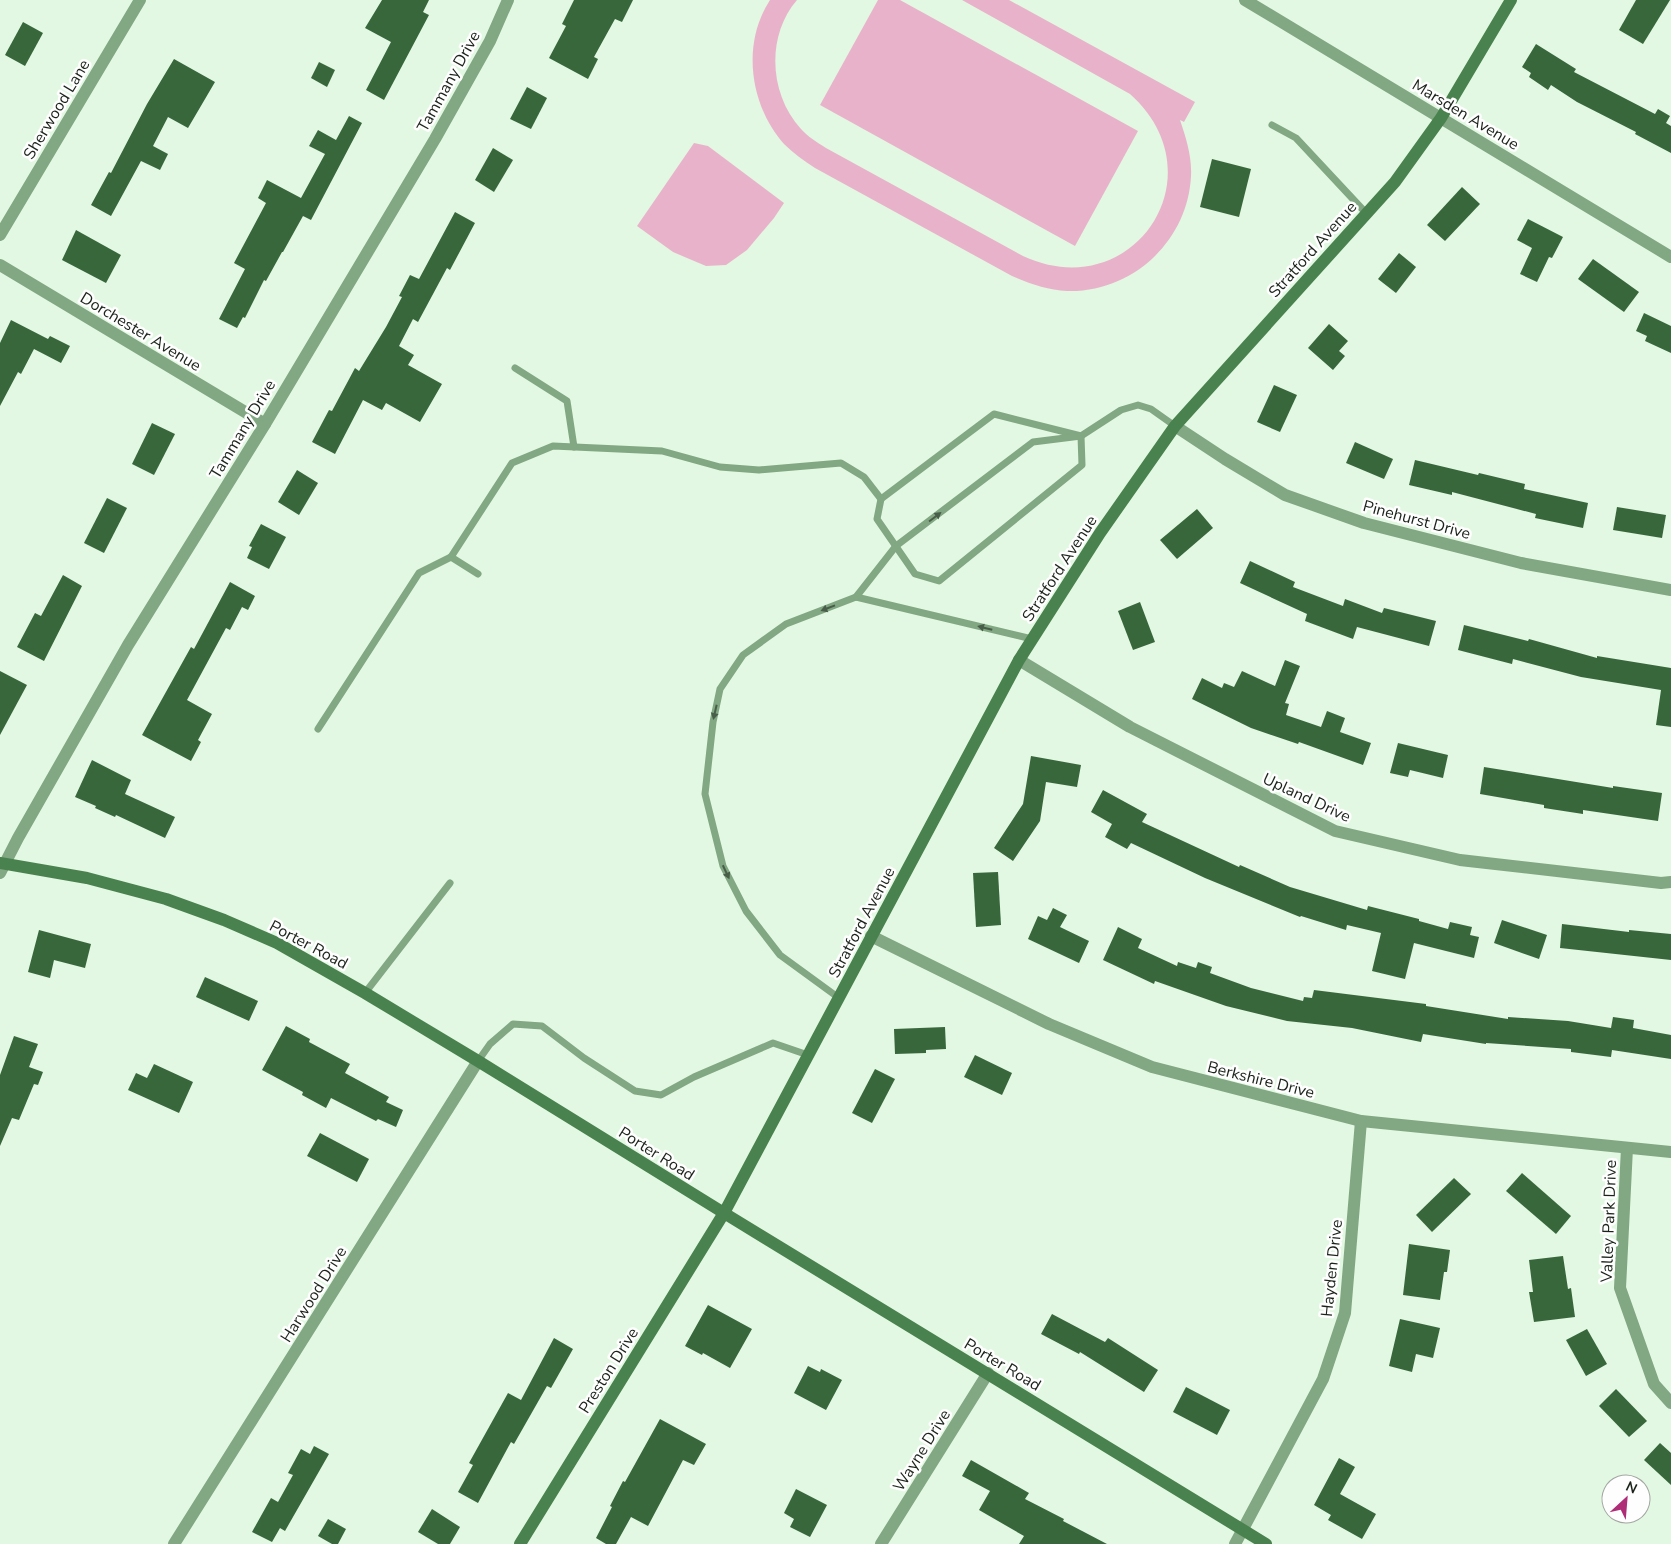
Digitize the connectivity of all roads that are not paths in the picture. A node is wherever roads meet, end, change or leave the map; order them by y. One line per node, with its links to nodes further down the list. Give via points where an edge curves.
1 (140, 0): 8 (street, Sherwood Lane)
2 (508, 0): 12 (street, Tammany Drive, via 490,41 435,139)
3 (1245, 0): 5 (street, Marsden Avenue)
4 (1510, 0): 5 (street, Stratford Avenue)
5 (1441, 118): 7 (street, Stratford Avenue, via 1395,182); 9 (street, Marsden Avenue)
6 (1272, 125): 7 (lane, via 1296,138)
7 (1366, 213): 13 (street, Stratford Avenue)
8 (0, 235)
9 (1671, 257)
10 (0, 265): 12 (street, Dorchester Avenue)
11 (515, 368): 15 (lane, via 567,401)
12 (265, 424): 25 (street, Tammany Drive, via 128,645)
13 (1176, 426): 14 (lane, via 1151,409 1138,405 1121,410); 20 (street, Pinehurst Drive, via 1285,495 1364,523 1521,563); 22 (street, Stratford Avenue, via 1100,533)
14 (1081, 436): 16 (lane, via 994,414); 17 (lane, one-way to 14, via 1033,442); 17 (lane, via 1082,464 939,581 915,574)
15 (574, 447): 16 (lane, via 662,452 720,467 759,470 841,463 864,477); 18 (lane, via 553,446 512,463)
16 (881, 499): 17 (lane, via 877,519)
17 (896, 546): 21 (lane)
18 (451, 557): 19 (lane); 24 (lane, via 419,573)
19 (478, 574)
20 (1671, 590)
21 (856, 597): 22 (lane, one-way to 21); 30 (lane, one-way to 30, via 786,624 743,655 720,689 705,794 723,866 746,911 780,955)
22 (1032, 639): 23 (street, Stratford Avenue)
23 (1019, 660): 26 (street, Upland Drive, via 1130,727 1335,831 1460,860); 28 (street, Stratford Avenue)
24 (318, 728)
25 (1, 867): 29 (street, Porter Road, via 87,878 166,899 277,943)
26 (1671, 882)
27 (450, 883): 29 (lane)
28 (872, 936): 30 (street, Stratford Avenue); 33 (street, Berkshire Drive, via 1049,1024 1152,1068)
29 (365, 993): 32 (street, Porter Road)
30 (838, 998): 31 (street, Stratford Avenue)
31 (808, 1054): 32 (lane, via 773,1042 660,1095 635,1091 542,1026 513,1024 490,1044); 36 (street, Stratford Avenue)
32 (478, 1061): 36 (street, Porter Road); 40 (street, Harwood Drive)
33 (1361, 1121): 34 (street, Berkshire Drive); 39 (street, Hayden Drive, via 1345,1313 1323,1379)
34 (1627, 1148): 35 (street, Berkshire Drive); 38 (street, Valley Park Drive, via 1620,1288 1654,1384)
35 (1671, 1152)
36 (724, 1213): 37 (street, Porter Road); 41 (street, Preston Drive)
37 (988, 1374): 39 (street, Porter Road); 42 (street, Wayne Drive)
38 (1671, 1403)
39 (1243, 1531): 43 (street, Hayden Drive); 44 (street, Porter Road)
40 (174, 1544)
41 (520, 1544)
42 (881, 1544)
43 (1235, 1544)
44 (1266, 1544)

